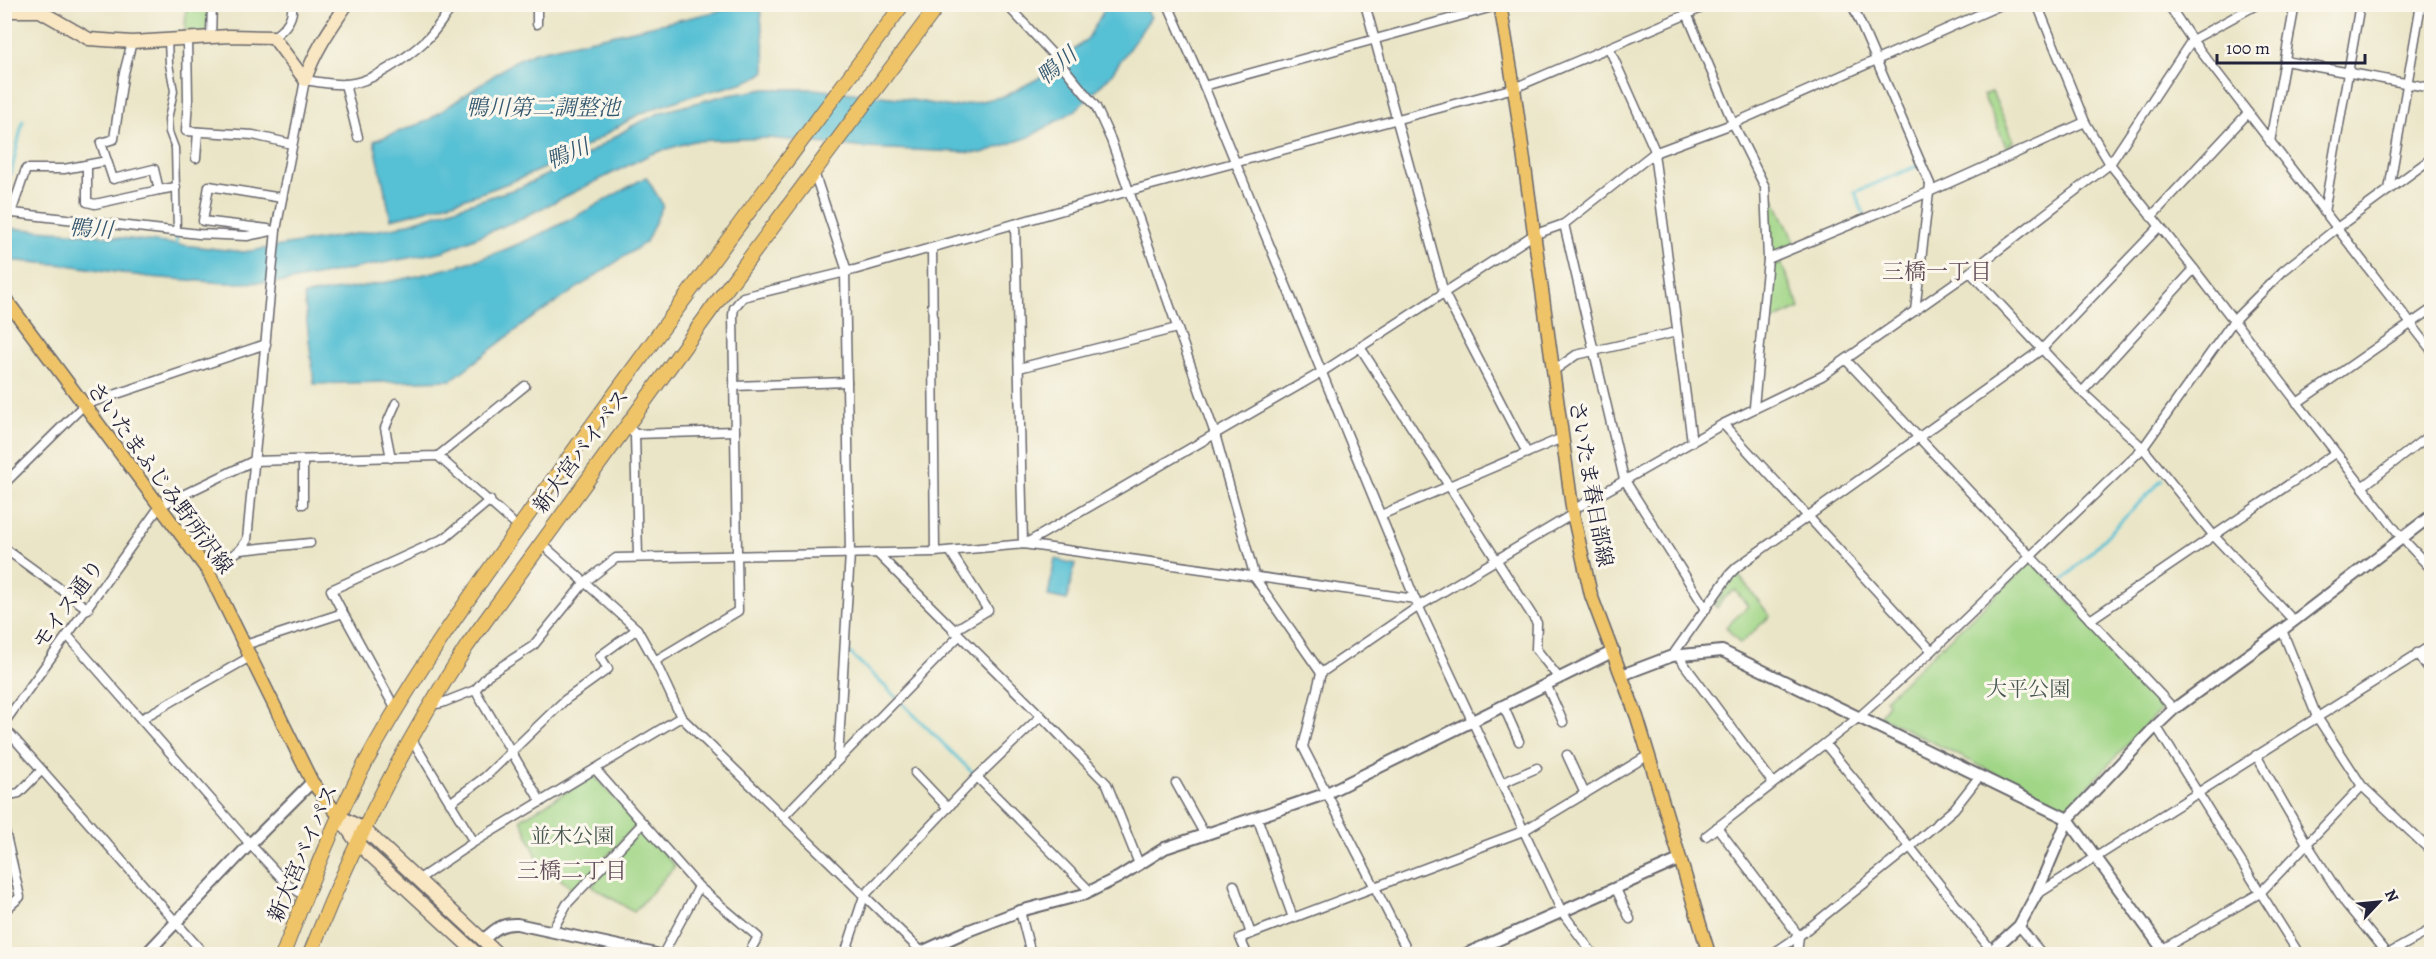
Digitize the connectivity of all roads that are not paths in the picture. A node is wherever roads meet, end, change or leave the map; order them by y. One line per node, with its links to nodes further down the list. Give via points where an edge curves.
1 (212, 4): 25 (street)
2 (347, 4): 36 (main road, via 312,58)
3 (456, 4): 37 (street, via 428,39 396,64)
4 (537, 4): 24 (street)
5 (903, 4): 176 (highway, 新大宮バイパス, via 587,432 480,582)
6 (939, 4): 57 (highway, 新大宮バイパス)
7 (1006, 4): 61 (street, via 1096,107)
8 (1365, 4): 28 (street)
9 (1683, 4): 23 (street)
10 (1711, 4): 23 (street)
11 (1852, 4): 33 (street)
12 (2003, 4): 33 (street)
13 (2037, 4): 44 (street)
14 (2168, 4): 30 (street)
15 (2258, 4): 30 (street)
16 (2295, 4): 34 (street)
17 (2360, 4): 35 (street)
18 (2421, 4): 38 (street)
19 (292, 5): 26 (street, via 287,26)
20 (1500, 5): 28 (street); 40 (main road, さいたま春日部線)
21 (1170, 9): 39 (street)
22 (4, 10): 31 (main road, via 40,11 89,39)
23 (1687, 15): 32 (street); 45 (street)
24 (537, 24)
25 (211, 37): 26 (main road); 27 (main road)
26 (273, 37): 36 (main road)
27 (187, 39): 29 (main road); 46 (street, via 186,131)
28 (1375, 39): 39 (street); 43 (street)
29 (168, 40): 31 (main road); 58 (street, via 174,91 168,118 175,148)
30 (2192, 40): 42 (street); 55 (street)
31 (132, 42): 53 (street, via 114,139 101,142)
32 (1609, 48): 40 (street); 50 (street)
33 (1876, 60): 45 (street); 62 (street, via 1930,184)
34 (2285, 61): 35 (street); 48 (street)
35 (2348, 73): 38 (street); 65 (street)
36 (304, 80): 37 (street); 49 (street)
37 (345, 84): 47 (street)
38 (2408, 84): 41 (street); 60 (street)
39 (1204, 86): 54 (street)
40 (1514, 88): 43 (street); 73 (main road, さいたま春日部線)
41 (2432, 88)
42 (2248, 113): 48 (street); 66 (street)
43 (1396, 119): 54 (street); 79 (street)
44 (2085, 122): 55 (street); 62 (street)
45 (1733, 123): 50 (street); 75 (street, via 1765,187)
46 (198, 132): 49 (street, via 253,135); 51 (street)
47 (358, 137)
48 (2270, 142): 65 (street)
49 (292, 144): 63 (street)
50 (1655, 153): 68 (street); 86 (street)
51 (196, 158)
52 (2431, 160): 60 (street)
53 (107, 161): 56 (street); 59 (street, via 113,178 154,169)
54 (1235, 162): 61 (street); 94 (street)
55 (2110, 164): 66 (street); 78 (street)
56 (87, 166): 59 (street, via 87,202 95,204); 64 (street, via 26,169)
57 (814, 172): 77 (street); 105 (highway, 新大宮バイパス)
58 (176, 187): 59 (street); 71 (street)
59 (159, 190)
60 (2389, 190): 70 (street)
61 (1129, 191): 67 (street); 85 (street)
62 (1929, 192): 75 (street); 82 (street)
63 (282, 198): 72 (street); 72 (street, via 209,186 203,221)
64 (8, 212): 71 (street)
65 (2324, 212): 70 (street)
66 (2151, 217): 69 (street)
67 (1015, 224): 74 (street); 93 (street)
68 (1564, 224): 73 (street); 90 (street)
69 (2159, 227): 76 (street); 89 (street)
70 (2337, 228): 83 (street, via 2283,271); 84 (street)
71 (177, 231): 72 (street, via 247,236)
72 (276, 232): 87 (street)
73 (1533, 235): 79 (street); 95 (main road, さいたま春日部線)
74 (932, 248): 77 (street); 139 (street)
75 (1768, 259): 103 (street)
76 (2194, 269): 83 (street); 99 (street)
77 (846, 272): 96 (street); 98 (street, via 743,297 733,315)
78 (1970, 272): 82 (street); 89 (street)
79 (1444, 293): 88 (street); 113 (street)
80 (4, 297): 102 (main road, さいたまふじみ野所沢線)
81 (2432, 309): 84 (street)
82 (1915, 311): 92 (street)
83 (2234, 320): 101 (street); 112 (street)
84 (2410, 324): 91 (street); 101 (street)
85 (1178, 328): 93 (street); 108 (street)
86 (1677, 332): 90 (street); 111 (street)
87 (266, 344): 102 (street); 118 (street)
88 (1360, 347): 94 (street); 121 (street)
89 (2041, 350): 99 (street); 109 (street)
90 (1593, 351): 95 (street, via 1576,355); 119 (street)
91 (2432, 351)
92 (1846, 360): 103 (street, via 1822,376); 109 (street)
93 (1019, 368): 135 (street)
94 (1322, 372): 108 (street); 127 (street)
95 (1552, 372): 110 (main road, さいたま春日部線)
96 (847, 382): 98 (street); 140 (street)
97 (525, 386): 115 (street)
98 (734, 386): 106 (street)
99 (2082, 392): 112 (street)
100 (396, 403): 116 (street, via 385,429)
101 (2297, 404): 114 (street)
102 (84, 405): 120 (street); 125 (main road, さいたまふじみ野所沢線)
103 (1754, 407): 104 (street)
104 (1723, 424): 111 (street); 129 (street)
105 (631, 429): 106 (street); 134 (highway, 新大宮バイパス); 144 (street)
106 (735, 431): 142 (street)
107 (2432, 433): 122 (street)
108 (1215, 434): 135 (street); 148 (street)
109 (1919, 437): 129 (street); 143 (street)
110 (1562, 438): 113 (street); 126 (main road, さいたま春日部線)
111 (1692, 442): 119 (street)
112 (2143, 448): 131 (street); 143 (street)
113 (1527, 453): 121 (street)
114 (2335, 453): 122 (street); 131 (street)
115 (438, 456): 116 (street); 123 (street)
116 (391, 458): 117 (street)
117 (303, 460): 118 (street); 124 (street)
118 (253, 461): 125 (street); 137 (street, via 247,540)
119 (1624, 479): 126 (street); 152 (street)
120 (4, 484)
121 (1448, 487): 127 (street); 145 (street)
122 (2362, 487): 132 (street)
123 (490, 500): 130 (street); 153 (street, via 445,538 331,591)
124 (303, 504)
125 (160, 506): 147 (main road, さいたまふじみ野所沢線); 151 (street, モイス通り)
126 (1573, 512): 145 (street); 162 (main road, さいたま春日部線, via 1591,595)
127 (1381, 515): 150 (street)
128 (2432, 515): 132 (street)
129 (1808, 516): 152 (street, via 1730,574); 163 (street)
130 (511, 521)
131 (2214, 536): 154 (street); 155 (street)
132 (2402, 538): 146 (street); 155 (street)
133 (310, 543): 137 (street)
134 (541, 543): 149 (street); 173 (highway, 新大宮バイパス, via 467,645)
135 (1023, 544): 138 (street); 148 (street)
136 (4, 548): 151 (street)
137 (240, 550): 147 (street)
138 (950, 551): 139 (street); 158 (street, via 988,610)
139 (936, 552): 141 (street)
140 (850, 553): 141 (street); 142 (street); 193 (street)
141 (877, 553): 158 (street)
142 (737, 555): 144 (street); 166 (street, via 738,611)
143 (2031, 556): 154 (street); 163 (street)
144 (638, 557): 149 (street, via 616,558)
145 (1496, 561): 150 (street); 170 (street, via 1537,623 1536,649)
146 (2432, 570)
147 (207, 571): 161 (main road, さいたまふじみ野所沢線)
148 (1255, 578): 150 (street); 167 (street)
149 (585, 582): 156 (street); 172 (street, via 533,645 488,675)
150 (1417, 603): 167 (street); 182 (street)
151 (88, 609): 159 (street, モイス通り)
152 (1706, 609): 165 (street)
153 (343, 613): 161 (street); 176 (street)
154 (2090, 620): 175 (street)
155 (2294, 621): 157 (street)
156 (636, 629): 166 (street); 189 (street, via 600,656 608,669 565,700)
157 (2282, 630): 175 (street); 180 (street)
158 (956, 634): 177 (street); 193 (street)
159 (68, 636): 181 (street); 184 (street, モイス通り)
160 (2432, 645): 164 (street)
161 (248, 651): 181 (street); 200 (main road, さいたまふじみ野所沢線)
162 (1614, 651): 168 (main road, さいたま春日部線); 170 (street)
163 (1932, 651): 179 (street)
164 (2417, 653): 169 (street); 180 (street)
165 (1675, 656): 168 (street); 179 (street, via 1722,651); 203 (street)
166 (655, 661): 178 (street)
167 (1321, 673): 206 (street, via 1303,747)
168 (1622, 675): 192 (main road, さいたま春日部線)
169 (2432, 675)
170 (1558, 677): 171 (street)
171 (1546, 684): 174 (street); 183 (street)
172 (475, 690): 173 (street); 189 (street)
173 (430, 705): 186 (highway, 新大宮バイパス)
174 (1503, 705): 182 (street); 187 (street)
175 (2174, 709): 185 (street)
176 (396, 710): 212 (highway, 新大宮バイパス)
177 (1041, 716): 198 (street); 231 (street, via 1107,784)
178 (681, 717): 195 (street); 213 (street)
179 (1859, 717): 188 (street); 199 (street)
180 (2317, 717): 191 (street); 204 (street)
181 (141, 719): 225 (street)
182 (1473, 721): 202 (street); 206 (street)
183 (1563, 722)
184 (4, 725): 196 (street)
185 (2156, 726): 205 (street); 215 (street)
186 (411, 738): 209 (street); 219 (highway, 新大宮バイパス)
187 (1519, 741)
188 (1825, 744): 203 (street); 227 (street)
189 (511, 752): 209 (street); 210 (street)
190 (1568, 755): 207 (street)
191 (2256, 755): 205 (street); 226 (street)
192 (1647, 756): 207 (street); 230 (main road, さいたま春日部線)
193 (838, 760): 213 (street)
194 (1537, 768): 202 (street)
195 (596, 769): 210 (street); 216 (street)
196 (42, 770): 208 (street, via 20,793); 247 (street)
197 (915, 774): 211 (street)
198 (977, 777): 211 (street); 237 (street)
199 (1979, 777): 215 (street); 227 (street, via 1954,809)
200 (312, 782): 212 (main road, さいたまふじみ野所沢線); 225 (street)
201 (1176, 783): 221 (street)
202 (1502, 783): 220 (street)
203 (1773, 783): 218 (street)
204 (2362, 786): 226 (street); 228 (street)
205 (2198, 792): 229 (street); 238 (street)
206 (1325, 794): 214 (street); 235 (street)
207 (1585, 794): 220 (street)
208 (4, 796)
209 (450, 802): 223 (street)
210 (541, 802): 223 (street)
211 (948, 808): 241 (street)
212 (339, 816): 219 (main road); 224 (main road); 240 (highway, 新大宮バイパス)
213 (783, 816): 241 (street)
214 (1257, 817): 221 (street); 245 (street)
215 (2068, 819): 229 (street); 239 (street)
216 (643, 823): 234 (street); 250 (street, via 567,904)
217 (4, 827): 242 (street, via 20,897)
218 (1717, 827): 222 (street); 252 (street)
219 (364, 829): 224 (highway, 新大宮バイパス); 232 (main road)
220 (1523, 831): 235 (street); 244 (street)
221 (1205, 835): 231 (street, via 1165,848)
222 (1706, 836)
223 (474, 842): 232 (street)
224 (357, 843): 259 (highway, 新大宮バイパス); 260 (main road)
225 (250, 844): 240 (street, via 288,885); 247 (street)
226 (2308, 845): 238 (street); 277 (street, via 2346,904)
227 (1911, 847): 252 (street); 254 (street)
228 (2432, 852)
229 (2095, 858): 239 (street); 255 (street)
230 (1679, 860): 236 (street); 272 (main road, さいたま春日部線)
231 (1140, 864): 237 (street)
232 (419, 879): 253 (main road)
233 (1234, 885): 251 (street)
234 (699, 887): 263 (street); 264 (street, via 758,937)
235 (1375, 887): 245 (street); 269 (street)
236 (1616, 889): 244 (street); 246 (street)
237 (1090, 891): 243 (street)
238 (2260, 893): 255 (street); 276 (street)
239 (2036, 895): 248 (street)
240 (305, 896): 258 (highway, 新大宮バイパス)
241 (864, 896): 265 (street); 266 (street)
242 (4, 910)
243 (1020, 911): 266 (street); 267 (street)
244 (1562, 912): 270 (street); 271 (street)
245 (1293, 918): 251 (street)
246 (1630, 920)
247 (176, 923): 256 (street); 257 (street)
248 (2019, 926): 254 (street); 275 (street)
249 (2432, 929): 277 (street)
250 (552, 932): 253 (street, via 507,923); 262 (street)
251 (1251, 934): 268 (street, via 1240,938)
252 (1798, 936): 273 (street); 274 (street)
253 (483, 940): 261 (main road)
254 (1990, 953)
255 (2161, 953)
256 (146, 954)
257 (204, 954)
258 (283, 954)
259 (310, 954)
260 (477, 954)
261 (498, 954)
262 (656, 954)
263 (663, 954)
264 (748, 954)
265 (845, 954)
266 (921, 954)
267 (1031, 954)
268 (1247, 954)
269 (1409, 954)
270 (1466, 954)
271 (1593, 954)
272 (1709, 954)
273 (1772, 954)
274 (1797, 954)
275 (2042, 954)
276 (2299, 954)
277 (2387, 954)

